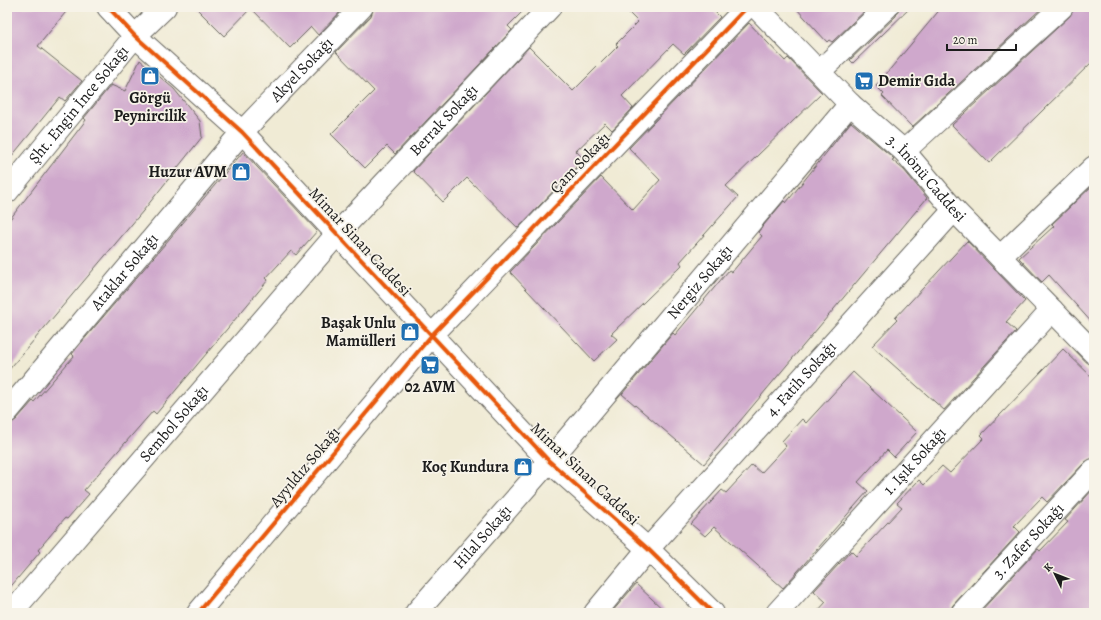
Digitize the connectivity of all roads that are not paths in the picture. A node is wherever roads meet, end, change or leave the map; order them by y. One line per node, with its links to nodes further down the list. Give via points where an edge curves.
1 (108, 7): 9 (street, Mimar Sinan Caddesi)
2 (165, 7): 9 (street, Şht. Engin İnce Sokağı)
3 (362, 7): 12 (street, Akyel Sokağı)
4 (550, 7): 17 (street, Berrak Sokağı)
5 (746, 7): 20 (street, Çam Sokağı)
6 (756, 7): 10 (street, 3. İnönü Caddesi)
7 (887, 7): 10 (street)
8 (1062, 7): 13 (street)
9 (135, 36): 12 (street, Mimar Sinan Caddesi); 15 (street, Şht. Engin İnce Sokağı)
10 (820, 71): 11 (street, 3. İnönü Caddesi)
11 (850, 104): 13 (street, 3. İnönü Caddesi); 23 (street, Nergiz Sokağı)
12 (242, 132): 17 (street, Mimar Sinan Caddesi); 22 (street, Ataklar Sokağı)
13 (904, 151): 16 (street, 3. İnönü Caddesi)
14 (1094, 167): 18 (street)
15 (7, 192)
16 (954, 210): 18 (street, 3. İnönü Caddesi); 25 (street, 4. Fatih Sokağı)
17 (337, 234): 20 (street, Mimar Sinan Caddesi); 26 (street, Sembol Sokağı)
18 (1000, 257): 19 (street, 3. İnönü Caddesi)
19 (1052, 310): 21 (street, 3. İnönü Caddesi); 31 (street, 1. Işık Sokağı)
20 (431, 336): 23 (street, Mimar Sinan Caddesi); 27 (street, Ayyıldız Sokağı)
21 (1090, 343)
22 (7, 412)
23 (549, 461): 25 (street, Mimar Sinan Caddesi); 28 (street, Hilal Sokağı)
24 (1094, 470): 32 (street, 3. Zafer Sokağı)
25 (648, 549): 29 (street, 4. Fatih Sokağı); 30 (street, Mimar Sinan Caddesi)
26 (11, 613)
27 (198, 613)
28 (416, 613)
29 (595, 613)
30 (713, 613)
31 (777, 613)
32 (962, 613)

